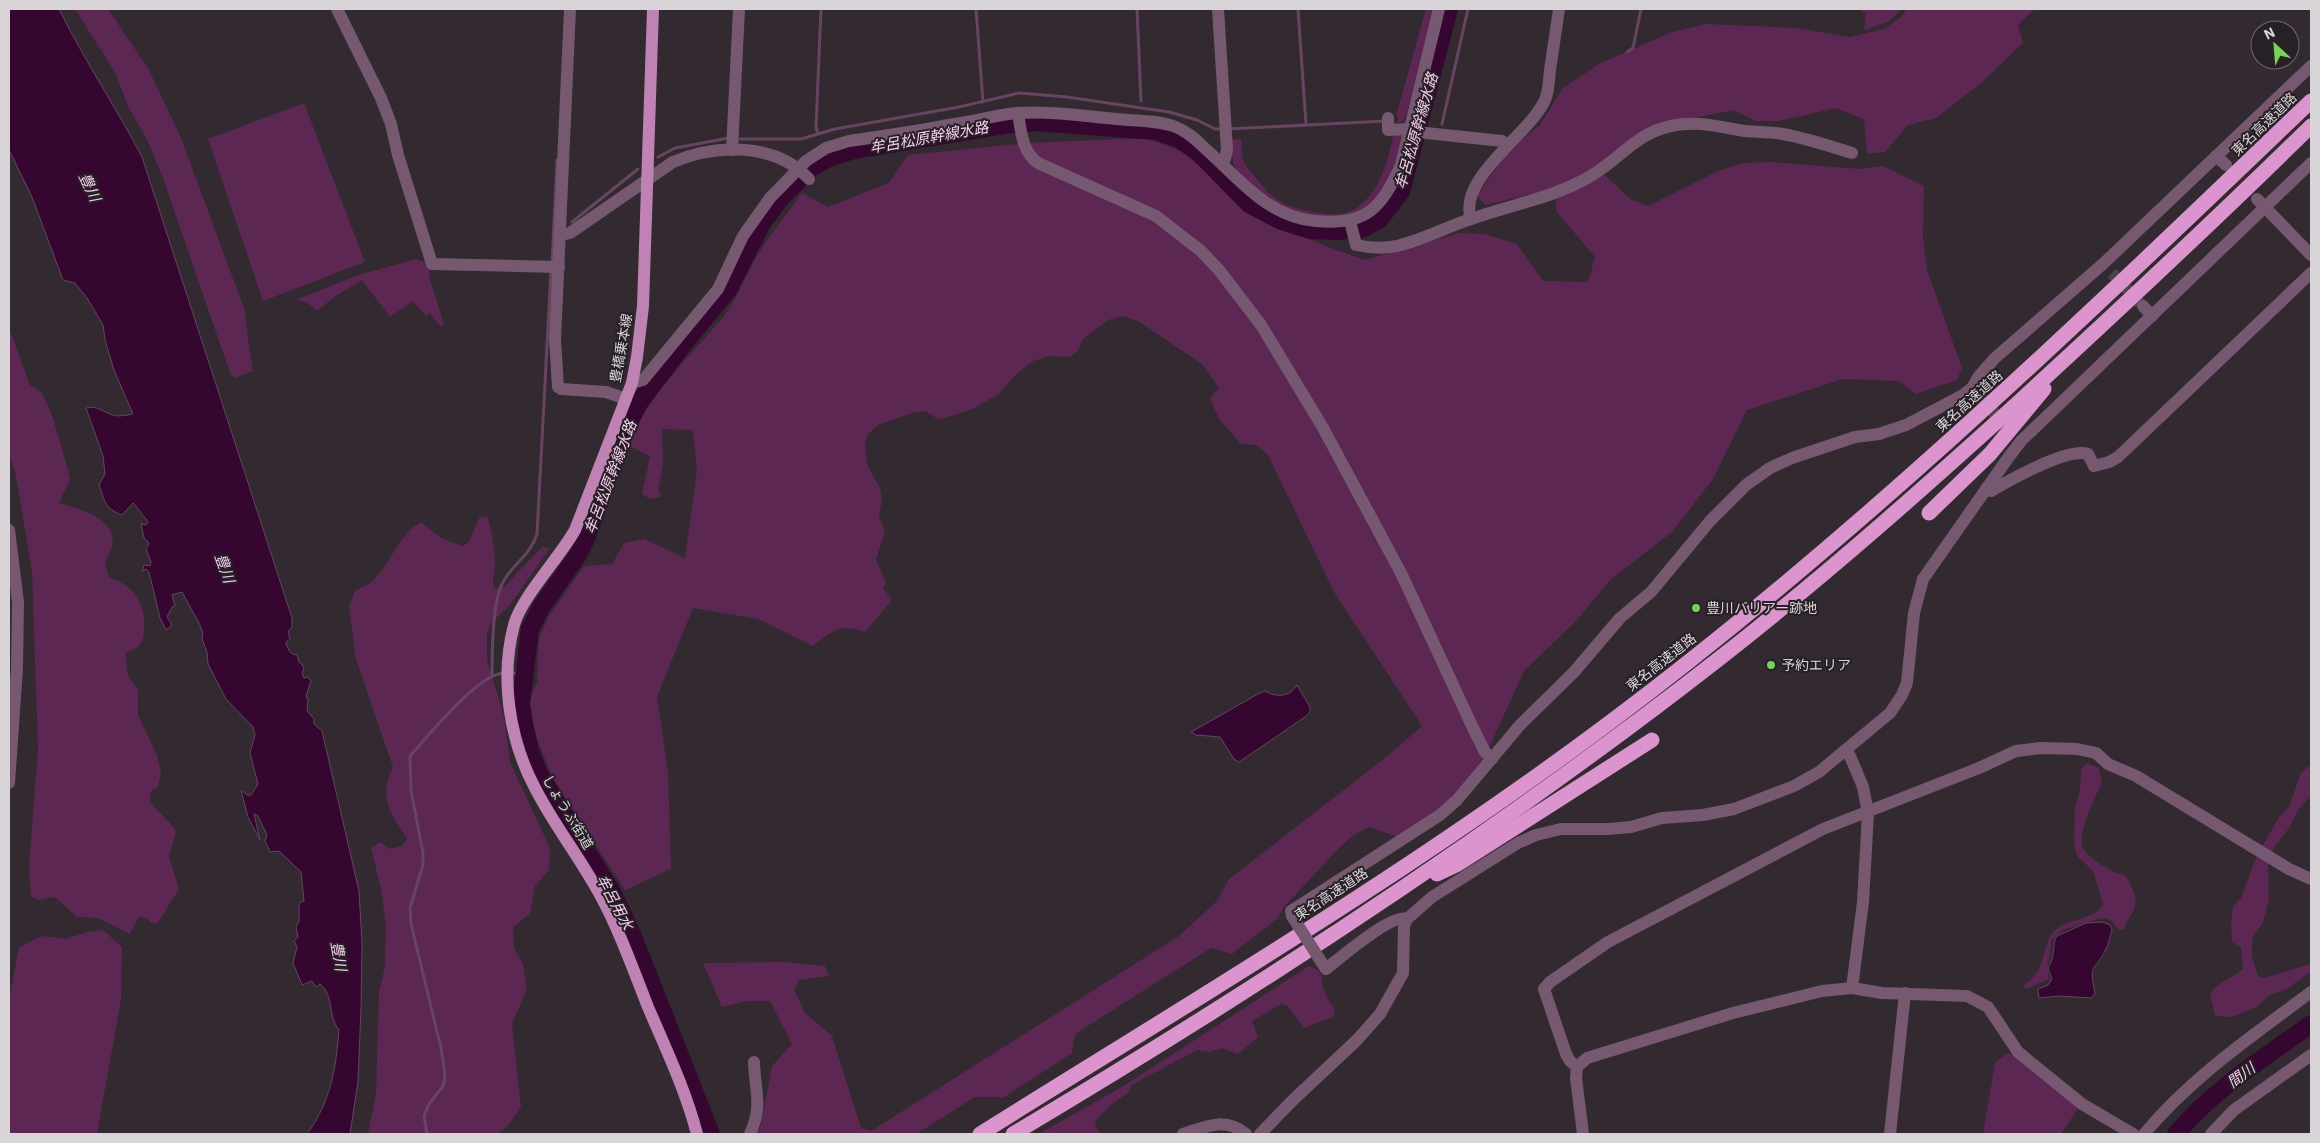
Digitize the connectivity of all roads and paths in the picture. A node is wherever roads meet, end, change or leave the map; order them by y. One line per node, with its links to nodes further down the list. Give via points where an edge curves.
1 (337, 9): 28 (street, via 382,98 432,264)
2 (570, 9): 26 (street)
3 (654, 9): 22 (main road, 豊橋乗本線)
4 (739, 9): 15 (street)
5 (1218, 9): 18 (street, via 1227,150)
6 (1439, 9): 13 (street)
7 (1559, 9): 14 (street, via 1547,97 1530,124)
8 (2311, 66): 17 (street)
9 (2311, 101): 55 (highway, 東名高速道路, via 1972,422 1840,538 1711,644 1604,726 1438,844 1304,932)
10 (1019, 121): 18 (street, via 1058,113 1176,127); 21 (street, via 849,141 826,148); 41 (street, via 1030,157 1156,216 1175,229 1219,270 1261,325 1322,426 1401,573 1473,728)
11 (1388, 122): 13 (street, via 1388,130)
12 (2311, 126): 32 (highway)
13 (1411, 129): 14 (street, via 1502,141); 25 (street, via 1391,187 1377,205)
14 (1507, 145): 24 (street, via 1494,158 1474,189 1469,206)
15 (732, 150): 21 (street, via 772,155); 22 (street, via 687,156)
16 (1852, 153): 24 (street, via 1777,133 1699,122 1670,126 1648,133 1588,178 1559,191)
17 (2216, 156): 20 (street); 41 (street, via 2108,268 1995,358 1979,376 1976,392 1906,425 1880,434 1855,437 1792,458 1770,468 1746,485 1651,592 1620,618)
18 (1222, 163): 25 (street, via 1268,205 1291,215)
19 (2311, 163): 23 (street)
20 (2226, 165)
21 (802, 173): 33 (street, via 754,218 718,290 643,380)
22 (648, 180): 26 (street, via 570,233); 33 (main road, 豊橋乗本線, via 643,306)
23 (2262, 204): 27 (street); 31 (street)
24 (1471, 219): 25 (street, via 1397,246 1371,249 1356,245)
25 (1351, 228)
26 (561, 235): 28 (street)
27 (2311, 255)
28 (558, 267): 34 (street, via 558,387 561,390 606,392)
29 (2311, 273): 35 (street, via 2118,457 2094,466 2088,454 2073,454 2037,466 1991,491)
30 (2143, 306): 31 (street)
31 (2152, 316): 35 (street, via 2018,438)
32 (2082, 344): 36 (highway, via 1990,454); 45 (highway, via 1851,551 1722,657 1526,803)
33 (632, 383): 34 (main road, 豊橋乗本線)
34 (626, 399): 38 (main road, 豊橋乗本線, via 575,530 515,622)
35 (1986, 489): 40 (street, via 1923,579 1914,613 1908,683 1902,695 1890,713)
36 (1930, 513)
37 (9, 530): 42 (street, via 18,602)
38 (508, 664): 53 (main road, しょうぶ街道, via 510,710 522,760 615,926 677,1076)
39 (1652, 740): 45 (highway, via 1458,864)
40 (1846, 750): 43 (street, via 1858,774); 46 (street, via 1819,772 1794,786 1734,809 1662,818 1631,827 1562,829 1536,835 1432,896)
41 (1492, 759): 46 (street, bridge, via 1440,816 1291,911 1326,969 1371,934 1396,919)
42 (9, 781)
43 (1868, 813): 44 (street, via 2016,751 2041,748 2088,750); 47 (street); 52 (street, via 1823,829 1646,921 1608,942 1550,982 1544,989 1566,1054)
44 (2311, 879)
45 (1388, 898): 56 (highway)
46 (1407, 918): 59 (street, via 1402,933 1403,973 1380,1014)
47 (1852, 988): 49 (street); 52 (street, via 1822,991 1733,1013 1587,1058)
48 (2311, 992): 63 (street, via 2207,1070)
49 (1905, 994): 61 (street); 62 (street, via 1967,996 1979,1001 1988,1008 2018,1052 2082,1104)
50 (2311, 1055): 64 (street, via 2234,1110)
51 (754, 1062): 54 (street, via 759,1097 757,1116)
52 (1578, 1067): 60 (street, via 1576,1078)
53 (697, 1134)
54 (750, 1134)
55 (980, 1134)
56 (1013, 1134)
57 (1183, 1134): 58 (street, via 1221,1124 1236,1126)
58 (1246, 1134)
59 (1260, 1134)
60 (1583, 1134)
61 (1890, 1134)
62 (2133, 1134)
63 (2144, 1134)
64 (2210, 1134)

